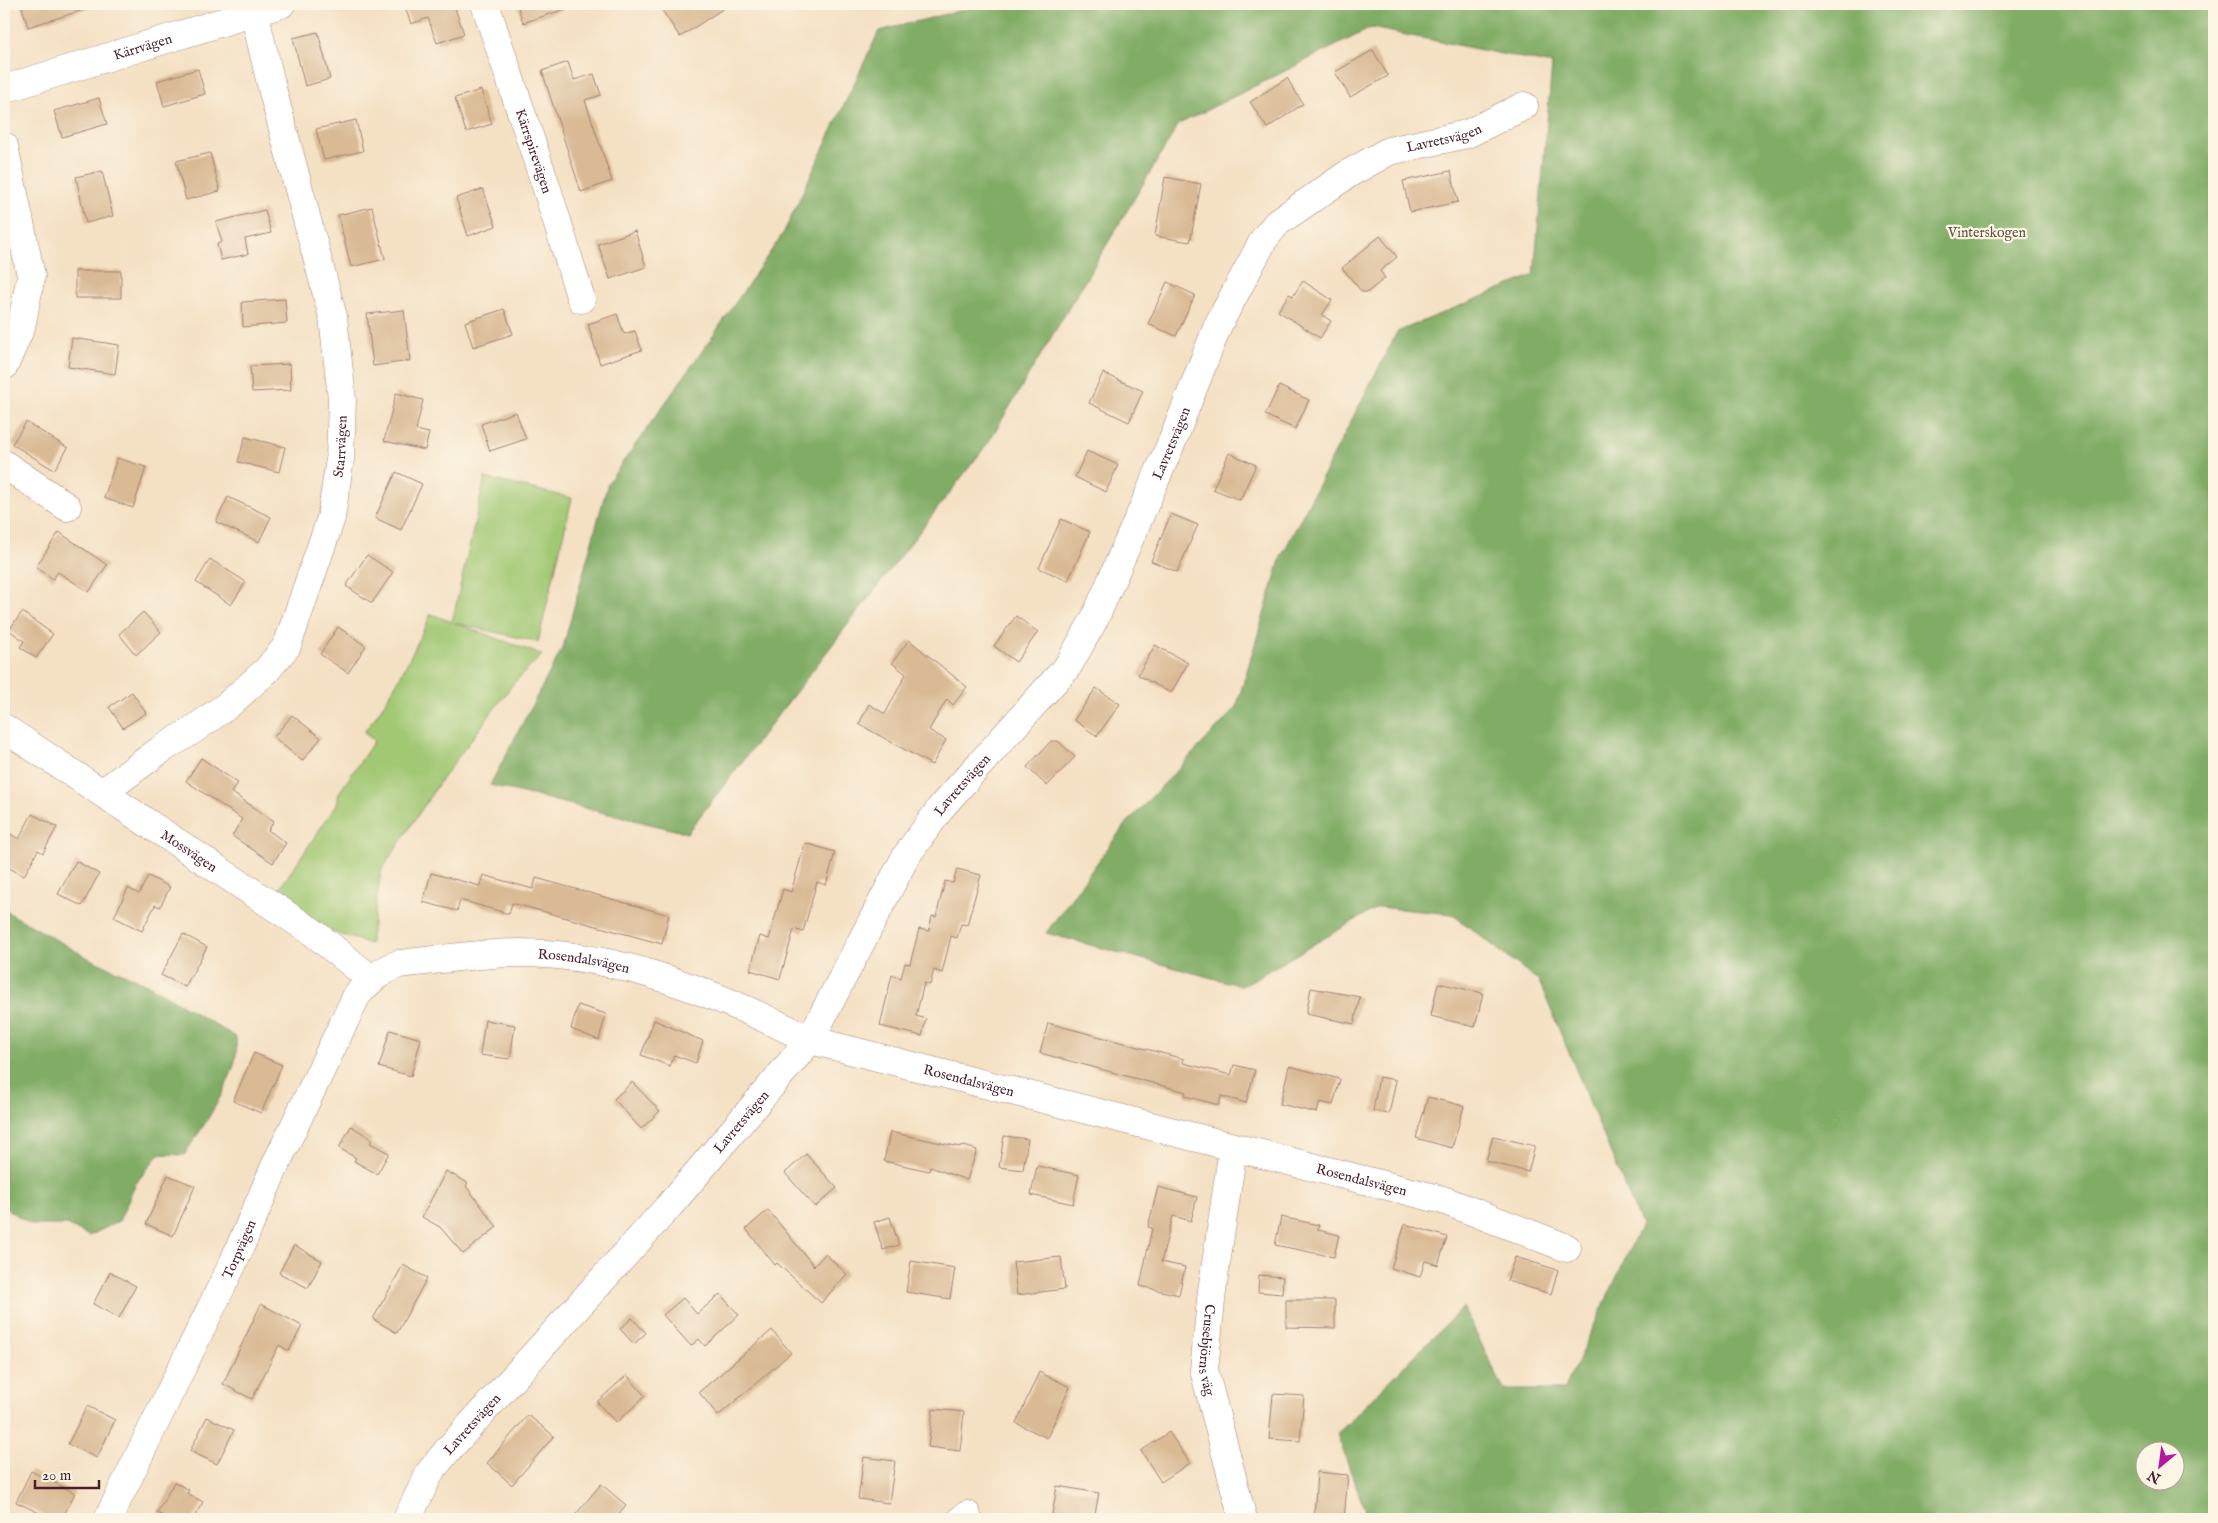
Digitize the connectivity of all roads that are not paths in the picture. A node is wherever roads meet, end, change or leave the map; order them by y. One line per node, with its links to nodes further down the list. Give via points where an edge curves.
1 (281, 4): 3 (street, Kärrvägen)
2 (486, 4): 7 (street, Kärrspirevägen)
3 (254, 12): 4 (street, Kärrvägen); 12 (street, Starrvägen, via 333,316 342,399 340,459 331,518 287,646 272,665 228,705)
4 (4, 89)
5 (1524, 106): 14 (street, Lavretsvägen, via 1467,134 1389,151 1348,174 1278,222 1264,239 1218,325 1174,437 1095,618 1068,666 942,805 906,856)
6 (4, 146): 8 (street, via 31,276 21,327)
7 (581, 299)
8 (4, 366)
9 (4, 464): 10 (street)
10 (66, 507)
11 (4, 728): 12 (street, Mossvägen)
12 (102, 793): 13 (street, Mossvägen, via 314,933)
13 (371, 979): 14 (street, Rosendalsvägen, via 382,970 398,964 519,953 571,956 646,972 764,1017); 17 (street, Torpvägen, via 357,995 276,1164 233,1263)
14 (810, 1040): 15 (street, Rosendalsvägen); 18 (street, Lavretsvägen, via 670,1205 447,1451 430,1472)
15 (1233, 1148): 16 (street, Rosendalsvägen, via 1443,1200); 19 (street, Crusebjörns väg, via 1204,1370)
16 (1567, 1248)
17 (108, 1519)
18 (407, 1519)
19 (1243, 1519)

